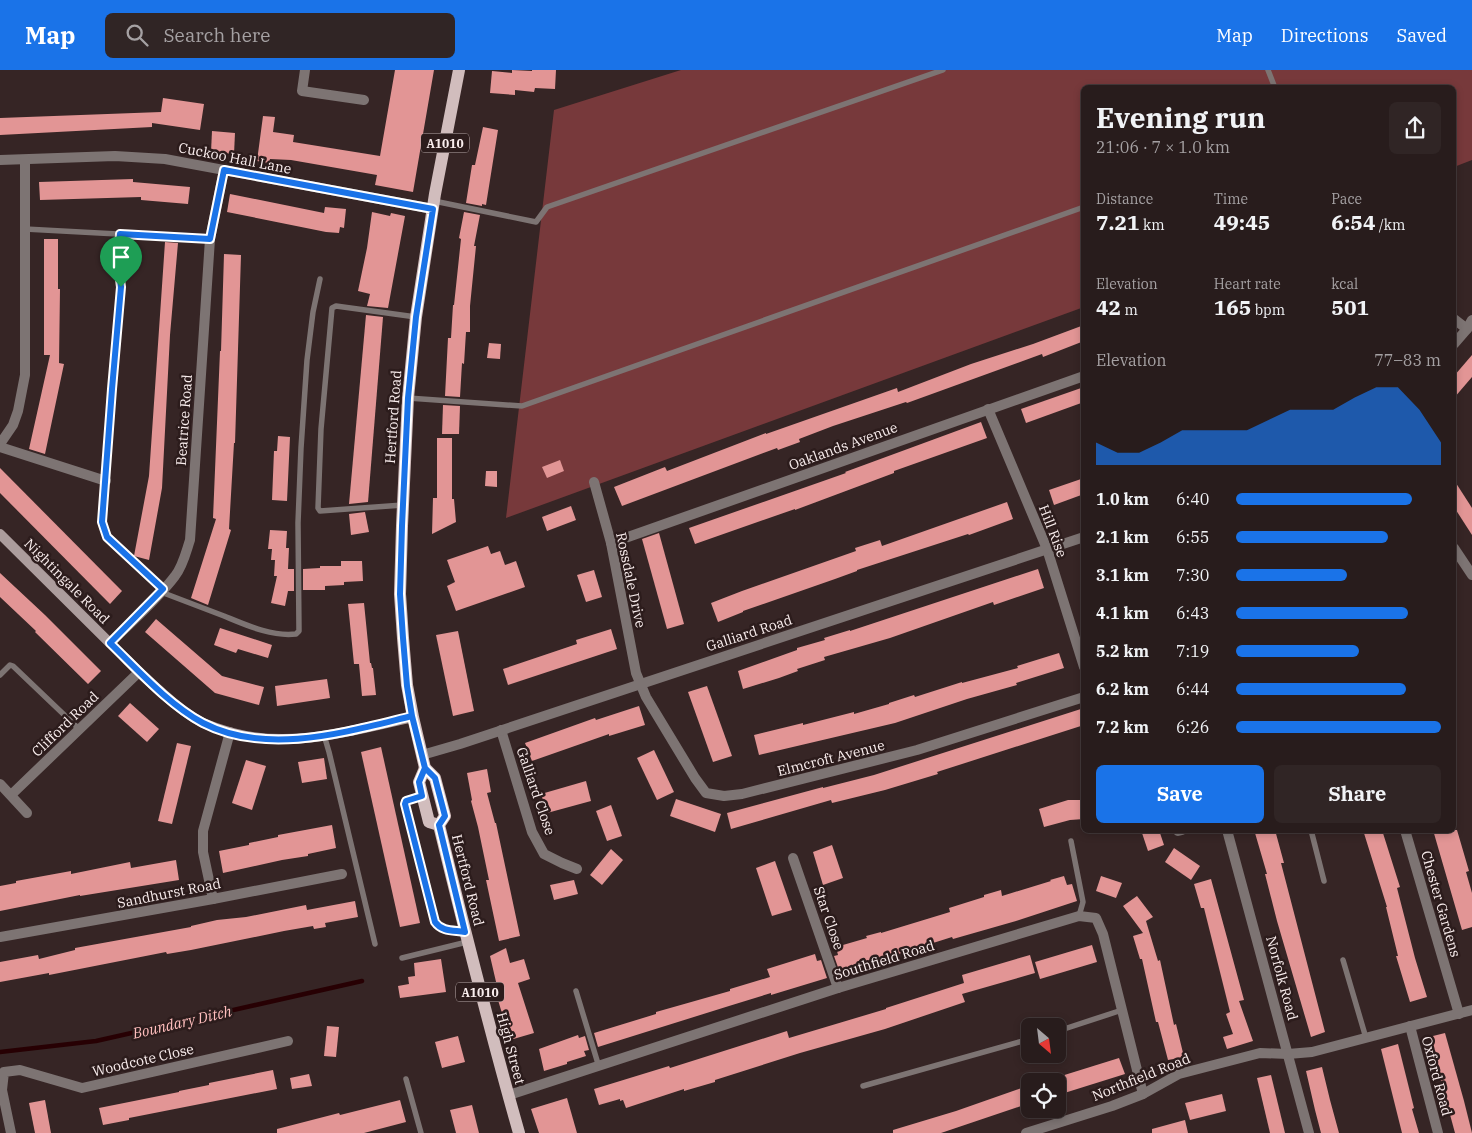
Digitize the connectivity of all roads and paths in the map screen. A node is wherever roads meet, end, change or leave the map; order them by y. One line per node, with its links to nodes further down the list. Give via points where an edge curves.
1 (305, 70): 6 (street, via 302,92)
2 (459, 70): 10 (main road, Hertford Road / A1010)
3 (943, 70): 10 (lane, via 547,207 536,222)
4 (1268, 70): 5 (lane)
5 (1273, 85)
6 (364, 100)
7 (0, 160): 8 (street, Cuckoo Hall Lane)
8 (25, 160): 9 (street, Cuckoo Hall Lane, via 115,156 165,159); 12 (street)
9 (224, 170): 10 (street, Cuckoo Hall Lane); 14 (street, Beatrice Road)
10 (434, 205): 16 (main road, Hertford Road / A1010)
11 (1081, 208): 21 (lane, via 522,406)
12 (25, 229): 13 (lane); 23 (street, via 25,374 13,425)
13 (120, 234): 14 (lane); 25 (lane, via 118,264 121,287)
14 (210, 239): 34 (street, Beatrice Road, via 190,540 176,575)
15 (320, 279): 34 (lane, via 307,360 301,448 299,631 289,635 271,632)
16 (416, 317): 21 (main road, Hertford Road / A1010); 27 (lane, via 332,308 321,429 320,511)
17 (1456, 320): 18 (street)
18 (1469, 325): 19 (street)
19 (1456, 341)
20 (1081, 377): 22 (street, Oaklands Avenue)
21 (408, 398): 27 (main road, Hertford Road / A1010)
22 (988, 409): 30 (street, Oaklands Avenue); 31 (street, Hill Rise)
23 (3, 432): 24 (street)
24 (0, 446): 25 (street)
25 (106, 481): 34 (lane, via 102,522 107,537)
26 (594, 482): 30 (street, Rossdale Drive)
27 (402, 505): 41 (main road, Hertford Road / A1010, via 401,602)
28 (0, 534): 35 (main road, Nightingale Road)
29 (1081, 538): 31 (street, Galliard Road)
30 (611, 543): 39 (street, Rossdale Drive)
31 (1047, 549): 36 (street, Hill Rise); 39 (street, Galliard Road)
32 (1456, 552): 33 (street)
33 (1472, 575)
34 (162, 591): 35 (street, Beatrice Road)
35 (110, 643): 37 (main road, Nightingale Road)
36 (1081, 657)
37 (139, 672): 42 (street, Clifford Road); 44 (main road, Nightingale Road, via 201,722)
38 (0, 675): 42 (lane, via 13,666)
39 (640, 684): 40 (street, Elmcroft Avenue, via 706,793 724,796 917,750); 43 (street, Galliard Road)
40 (1081, 698)
41 (412, 716): 45 (main road, Nightingale Road); 46 (main road, Hertford Road / A1010)
42 (79, 729): 49 (street, Clifford Road)
43 (501, 730): 46 (street, Galliard Road); 58 (street, Galliard Close, via 532,832 544,854)
44 (230, 732): 45 (main road, Nightingale Road, via 273,740); 61 (street, via 202,831)
45 (324, 735): 65 (lane)
46 (422, 755): 47 (main road, Hertford Road / A1010)
47 (425, 768): 50 (main road, Hertford Road / A1010, via 419,782); 52 (main road, Hertford Road / A1010, via 435,778 445,816)
48 (0, 784): 49 (street)
49 (11, 795): 51 (street)
50 (422, 796): 52 (main road, Hertford Road / A1010, via 429,822); 64 (lane, via 405,804 435,922 439,927)
51 (27, 813)
52 (439, 825): 64 (main road, Hertford Road / A1010)
53 (1228, 833): 78 (street, Norfolk Road)
54 (1312, 833): 60 (lane)
55 (1406, 833): 72 (street, Chester Gardens)
56 (1071, 841): 62 (lane, via 1082,902)
57 (794, 858): 68 (street, Star Close)
58 (577, 869)
59 (342, 874): 61 (street, Sandhurst Road)
60 (1324, 881)
61 (213, 898): 63 (street, Sandhurst Road)
62 (1079, 916): 68 (street, Southfield Road); 70 (street, via 1096,918)
63 (0, 937)
64 (466, 937): 66 (lane); 83 (main road, High Street / A1010)
65 (375, 944)
66 (402, 958)
67 (1343, 960): 75 (lane)
68 (838, 988): 79 (street, Southfield Road)
69 (576, 991): 79 (lane)
70 (1122, 1010): 74 (lane); 82 (street)
71 (1472, 1010): 72 (street, Northfield Road)
72 (1460, 1014): 73 (street, Northfield Road)
73 (1410, 1026): 75 (street, Northfield Road); 89 (street, Oxford Road)
74 (1066, 1028)
75 (1366, 1038): 78 (street, Northfield Road, via 1312,1052)
76 (288, 1041): 84 (street, Woodcote Close, via 82,1088 20,1070 4,1072 2,1090)
77 (1021, 1042): 81 (lane)
78 (1288, 1054): 82 (street, Northfield Road, via 1260,1053 1178,1074); 88 (street, Norfolk Road)
79 (599, 1067): 83 (street, Southfield Road)
80 (406, 1080): 85 (lane)
81 (864, 1086)
82 (1143, 1094): 87 (street, Northfield Road)
83 (508, 1095): 86 (main road, High Street / A1010)
84 (11, 1133)
85 (421, 1133)
86 (520, 1133)
87 (1026, 1133)
88 (1308, 1133)
89 (1438, 1133)

